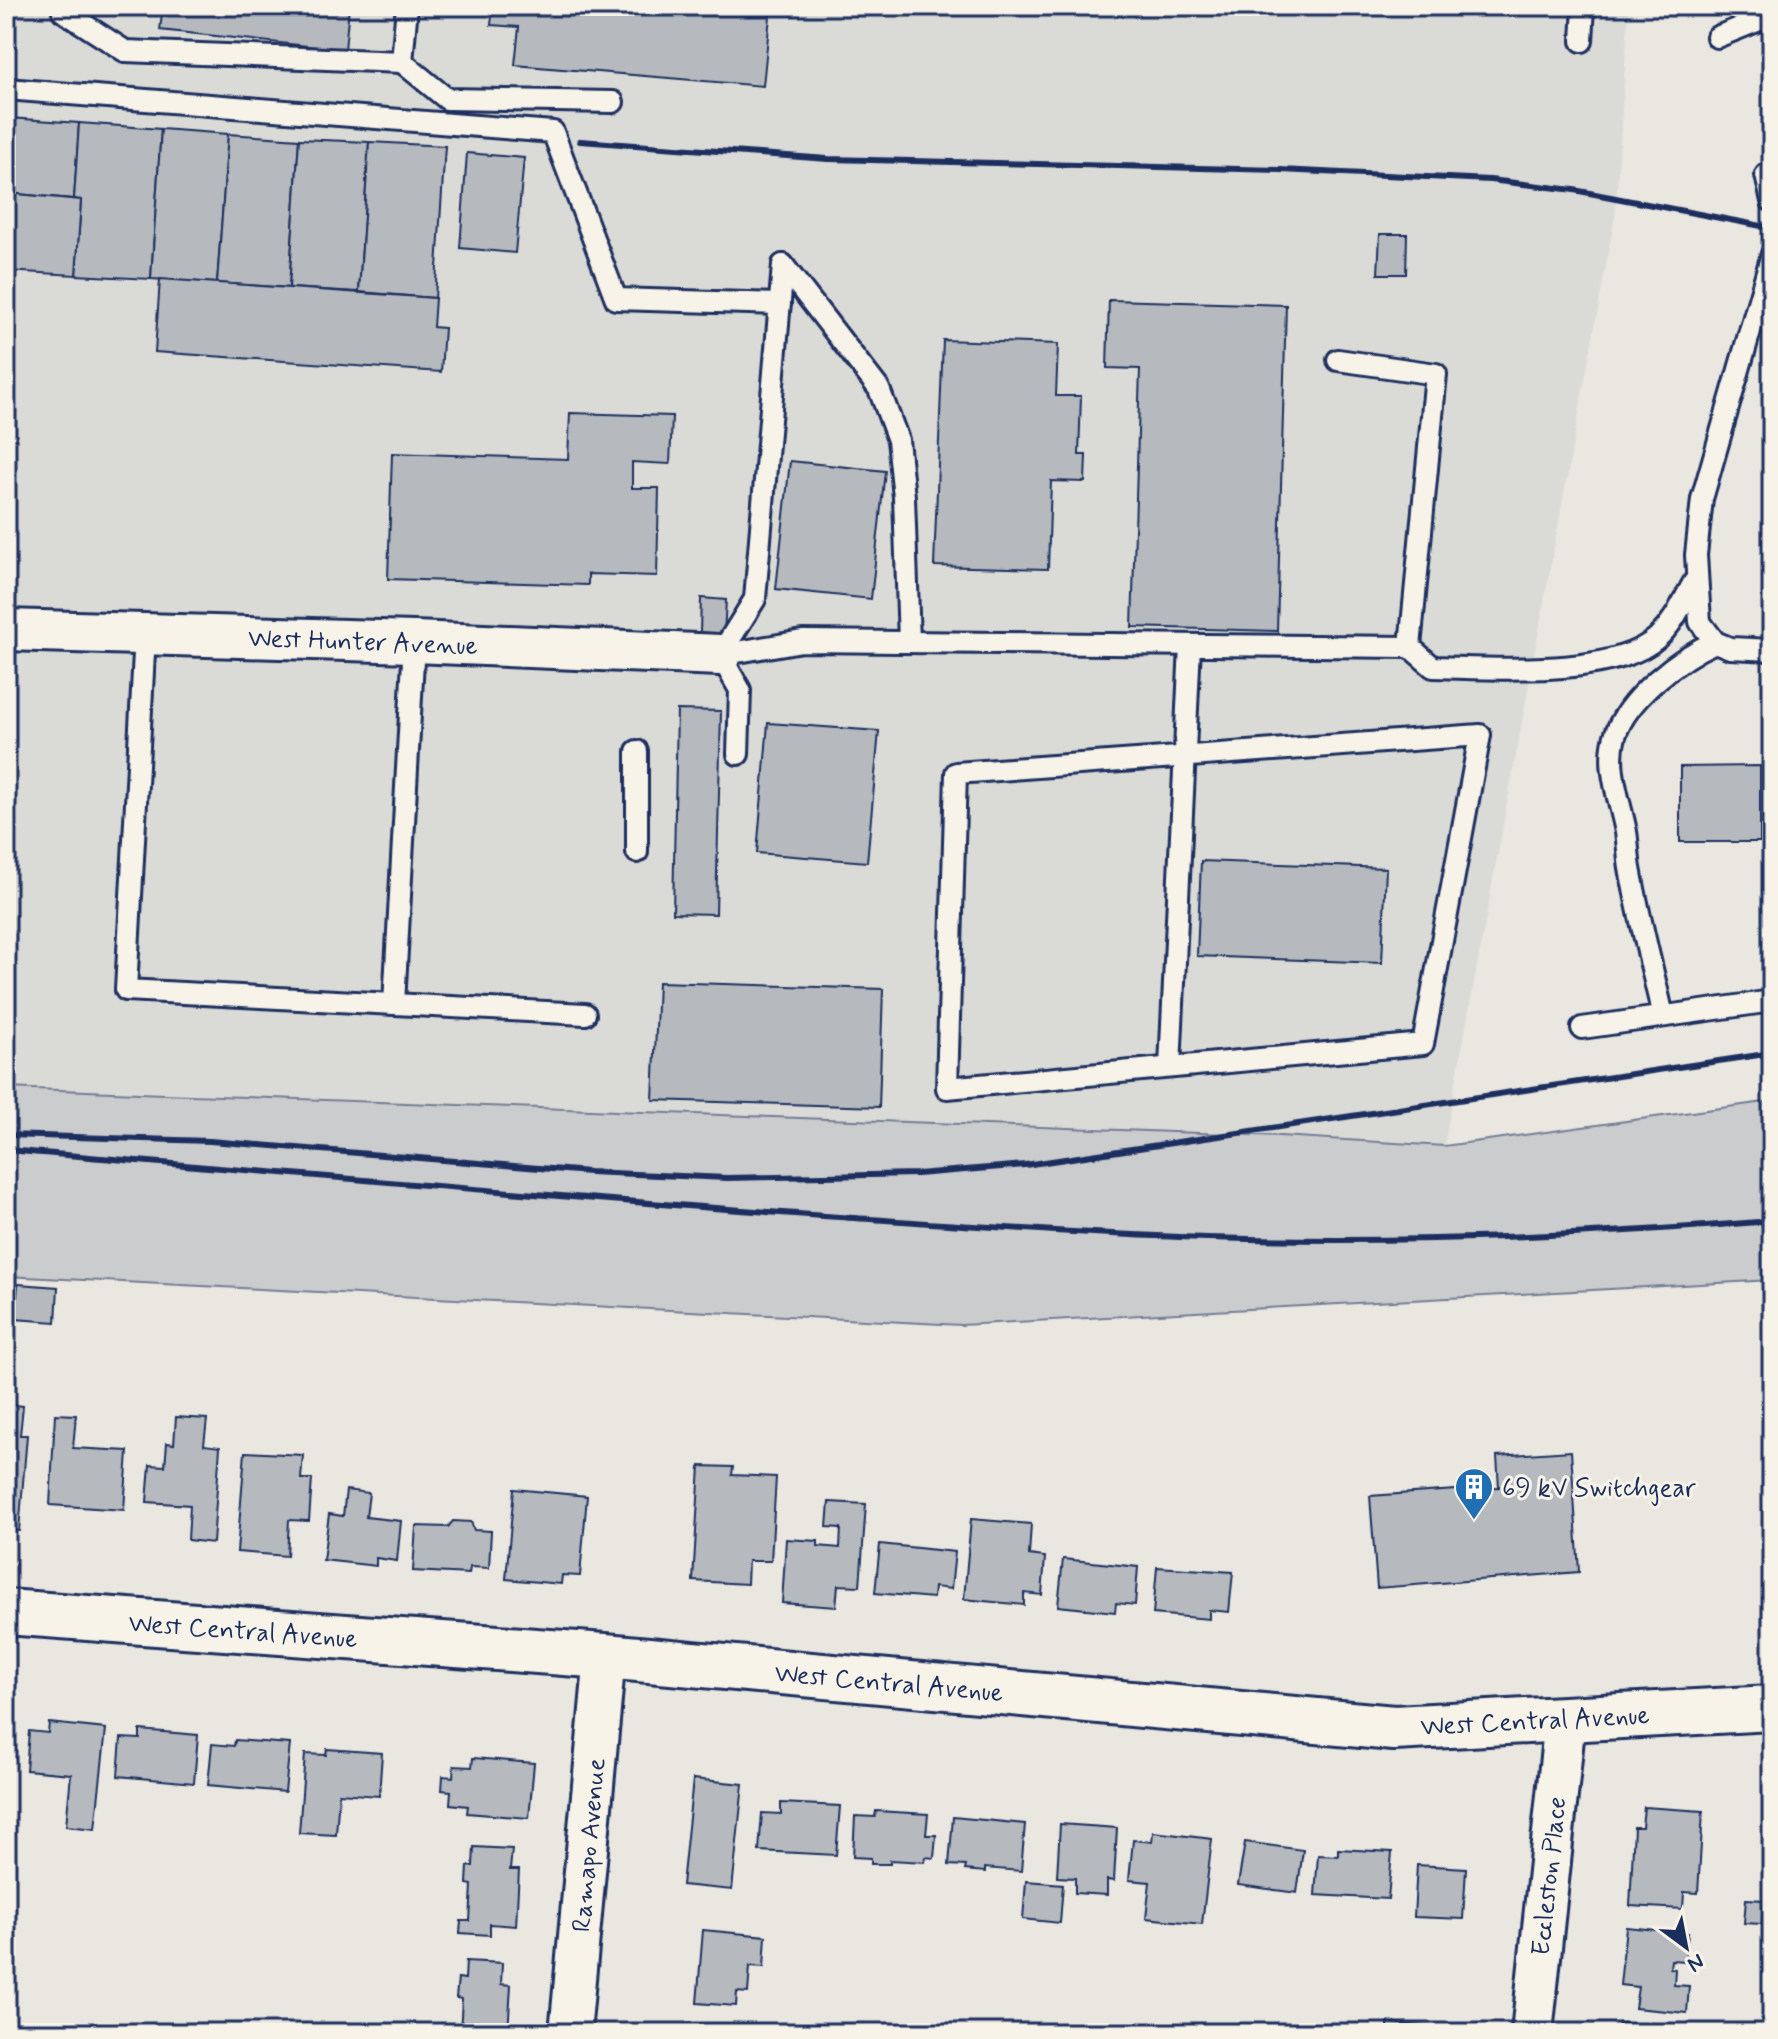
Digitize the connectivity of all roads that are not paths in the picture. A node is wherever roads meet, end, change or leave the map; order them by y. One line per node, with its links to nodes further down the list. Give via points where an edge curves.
1 (63, 6): 7 (lane, via 63,11 125,51)
2 (407, 6): 7 (lane)
3 (1584, 6): 6 (lane)
4 (1772, 15): 5 (lane)
5 (1717, 37)
6 (1582, 41)
7 (402, 62): 9 (lane, via 447,99)
8 (6, 89): 13 (lane, via 553,132 616,299)
9 (613, 102)
10 (1772, 173): 11 (lane, via 1766,175)
11 (1772, 201)
12 (1772, 254): 15 (lane, via 1702,499)
13 (780, 304): 19 (lane, via 783,265 879,389 898,440); 24 (lane, via 755,599)
14 (1338, 360): 22 (lane, via 1436,374)
15 (1697, 579): 20 (lane, via 1700,622); 22 (lane, via 1672,623 1655,640 1613,659 1554,668 1433,667)
16 (6, 630): 17 (street, West Hunter Avenue)
17 (145, 634): 18 (street, West Hunter Avenue); 30 (lane, via 126,990)
18 (414, 642): 24 (street, West Hunter Avenue); 30 (lane)
19 (909, 642): 21 (lane); 24 (lane, via 802,641)
20 (1715, 642): 23 (lane); 32 (lane, via 1685,658 1637,701 1616,734 1613,751 1618,807)
21 (1190, 645): 22 (lane); 27 (lane)
22 (1410, 647)
23 (1772, 650)
24 (720, 655): 26 (lane, via 740,690)
25 (637, 751): 28 (lane)
26 (738, 754)
27 (1185, 757): 34 (lane); 34 (lane, via 956,773 947,1088); 34 (lane, via 1480,735 1423,1044)
28 (637, 852)
29 (1772, 1001): 32 (lane)
30 (394, 1004): 31 (lane)
31 (585, 1014)
32 (1663, 1016): 33 (lane)
33 (1582, 1028)
34 (1170, 1067)
35 (6, 1612): 36 (street, West Central Avenue)
36 (605, 1656): 38 (street, West Central Avenue, via 1394,1728); 39 (street, Ramapo Avenue)
37 (1772, 1708): 38 (street, West Central Avenue)
38 (1565, 1719): 40 (street, Eccleston Place)
39 (570, 2033)
40 (1532, 2033)

